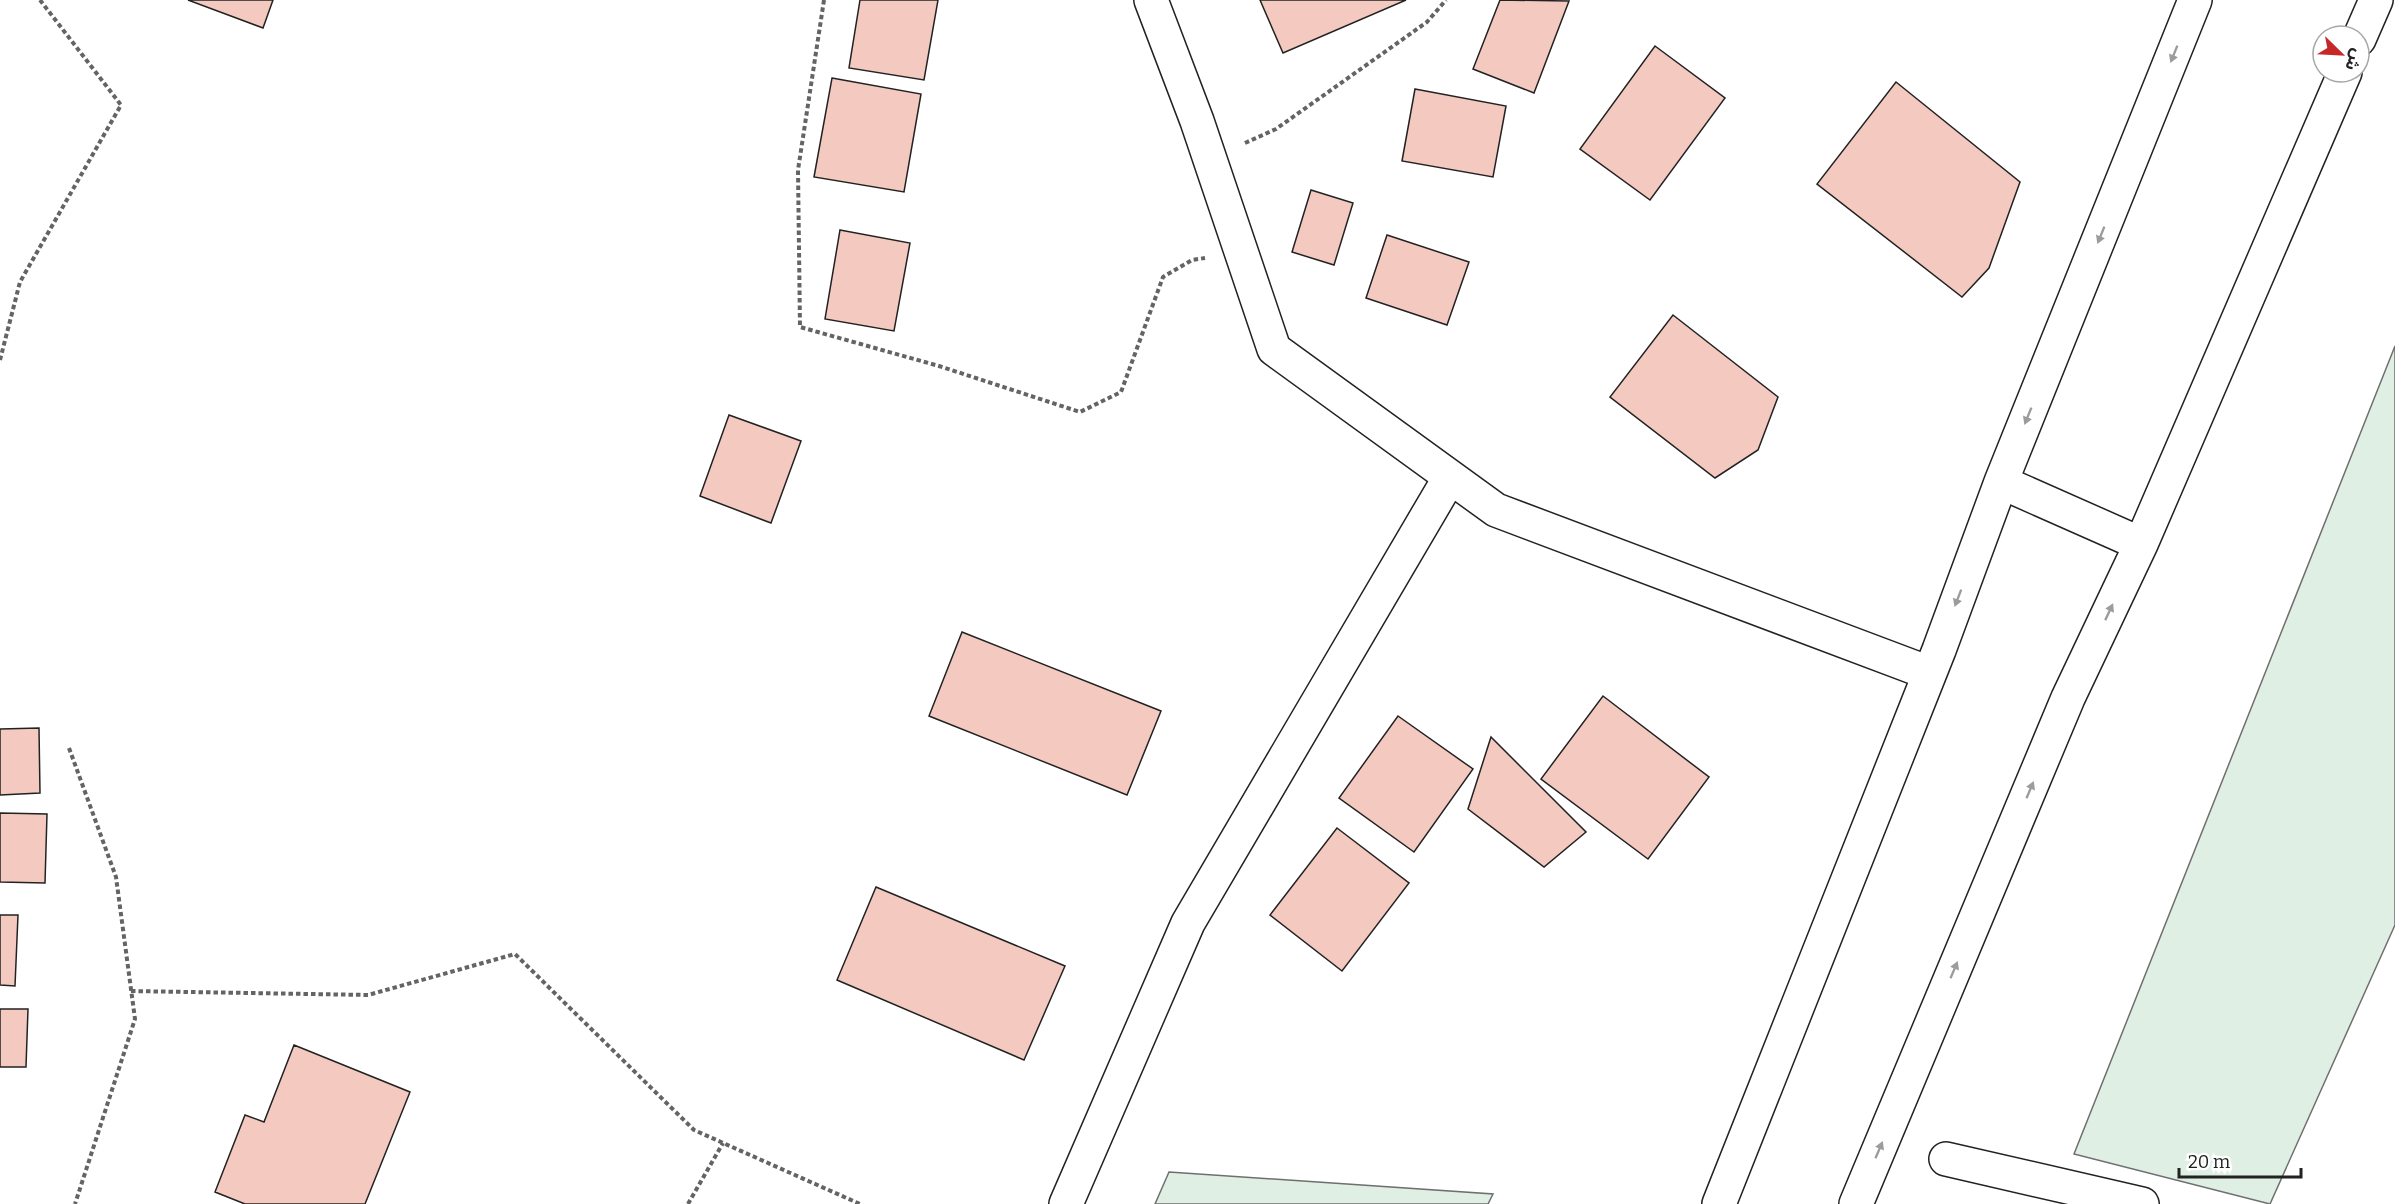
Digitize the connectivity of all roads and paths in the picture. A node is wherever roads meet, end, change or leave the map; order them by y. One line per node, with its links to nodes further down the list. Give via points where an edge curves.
1 (40, 0): 11 (path, via 121,105 20,282)
2 (824, 0): 10 (path, via 798,170 800,327 939,366 1080,412 1121,392 1163,277 1192,260)
3 (1151, 0): 9 (main road)
4 (1446, 0): 9 (path, via 1427,22 1276,129)
5 (2195, 0): 13 (main road, one-way to 13)
6 (2376, 0): 7 (main road)
7 (2366, 24)
8 (2340, 84): 14 (main road)
9 (1210, 158): 10 (main road)
10 (1242, 254): 12 (main road, via 1274,349)
11 (0, 360)
12 (1450, 477): 15 (main road, via 1496,510); 23 (main road, via 1188,923)
13 (2001, 482): 14 (main road); 15 (main road, one-way to 15)
14 (2141, 544): 25 (main road, one-way to 14, via 2068,698)
15 (1929, 674): 24 (main road)
16 (69, 748): 17 (path, via 116,877)
17 (131, 991): 18 (path, via 368,995 516,954 694,1130); 20 (path, via 135,1019)
18 (723, 1143): 21 (path); 22 (path)
19 (1946, 1159): 26 (main road)
20 (75, 1204)
21 (688, 1204)
22 (860, 1204)
23 (1066, 1204)
24 (1719, 1204)
25 (1856, 1204)
26 (2142, 1204)

